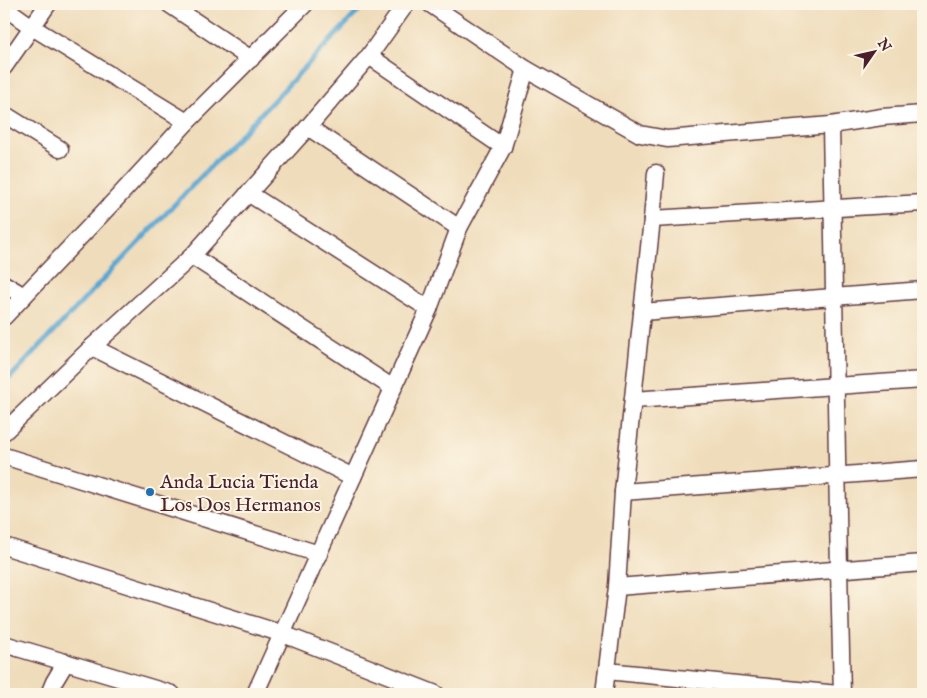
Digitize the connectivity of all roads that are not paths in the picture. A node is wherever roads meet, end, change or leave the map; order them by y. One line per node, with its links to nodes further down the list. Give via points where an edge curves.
1 (48, 4): 7 (street)
2 (170, 4): 9 (street)
3 (305, 4): 9 (street)
4 (406, 4): 8 (street)
5 (430, 4): 11 (street)
6 (4, 7): 7 (street)
7 (32, 27): 10 (street); 14 (street)
8 (369, 56): 16 (street); 17 (street)
9 (251, 59): 14 (street)
10 (4, 67)
11 (526, 69): 15 (street, via 640,134 667,139); 17 (street)
12 (4, 114): 18 (street)
13 (923, 114): 15 (street)
14 (188, 122): 28 (street)
15 (831, 125): 22 (street)
16 (308, 127): 20 (street); 24 (street)
17 (503, 147): 24 (street)
18 (60, 149)
19 (656, 173): 23 (street)
20 (248, 193): 25 (street); 30 (street)
21 (923, 203): 22 (street)
22 (833, 208): 23 (street); 29 (street)
23 (652, 219): 31 (street)
24 (459, 228): 30 (street)
25 (192, 256): 33 (street); 36 (street)
26 (4, 284): 28 (street)
27 (923, 290): 29 (street)
28 (24, 296): 32 (street)
29 (834, 297): 31 (street); 35 (street)
30 (429, 309): 36 (street)
31 (642, 312): 37 (street)
32 (4, 317)
33 (92, 347): 38 (street); 42 (street)
34 (923, 380): 35 (street)
35 (836, 385): 37 (street); 41 (street)
36 (394, 388): 42 (street)
37 (633, 400): 43 (street)
38 (4, 432)
39 (4, 456): 45 (street)
40 (923, 469): 41 (street)
41 (837, 475): 43 (street); 47 (street)
42 (353, 478): 45 (street)
43 (623, 492): 48 (street)
44 (4, 546): 49 (street)
45 (319, 554): 49 (street)
46 (923, 563): 47 (street)
47 (839, 569): 48 (street); 59 (street)
48 (616, 587): 52 (street)
49 (282, 634): 55 (street); 56 (street)
50 (4, 644): 51 (street)
51 (66, 662): 53 (street); 54 (street)
52 (607, 671): 57 (street); 58 (street)
53 (49, 694)
54 (172, 694)
55 (255, 694)
56 (436, 694)
57 (604, 694)
58 (838, 694)
59 (842, 694)

